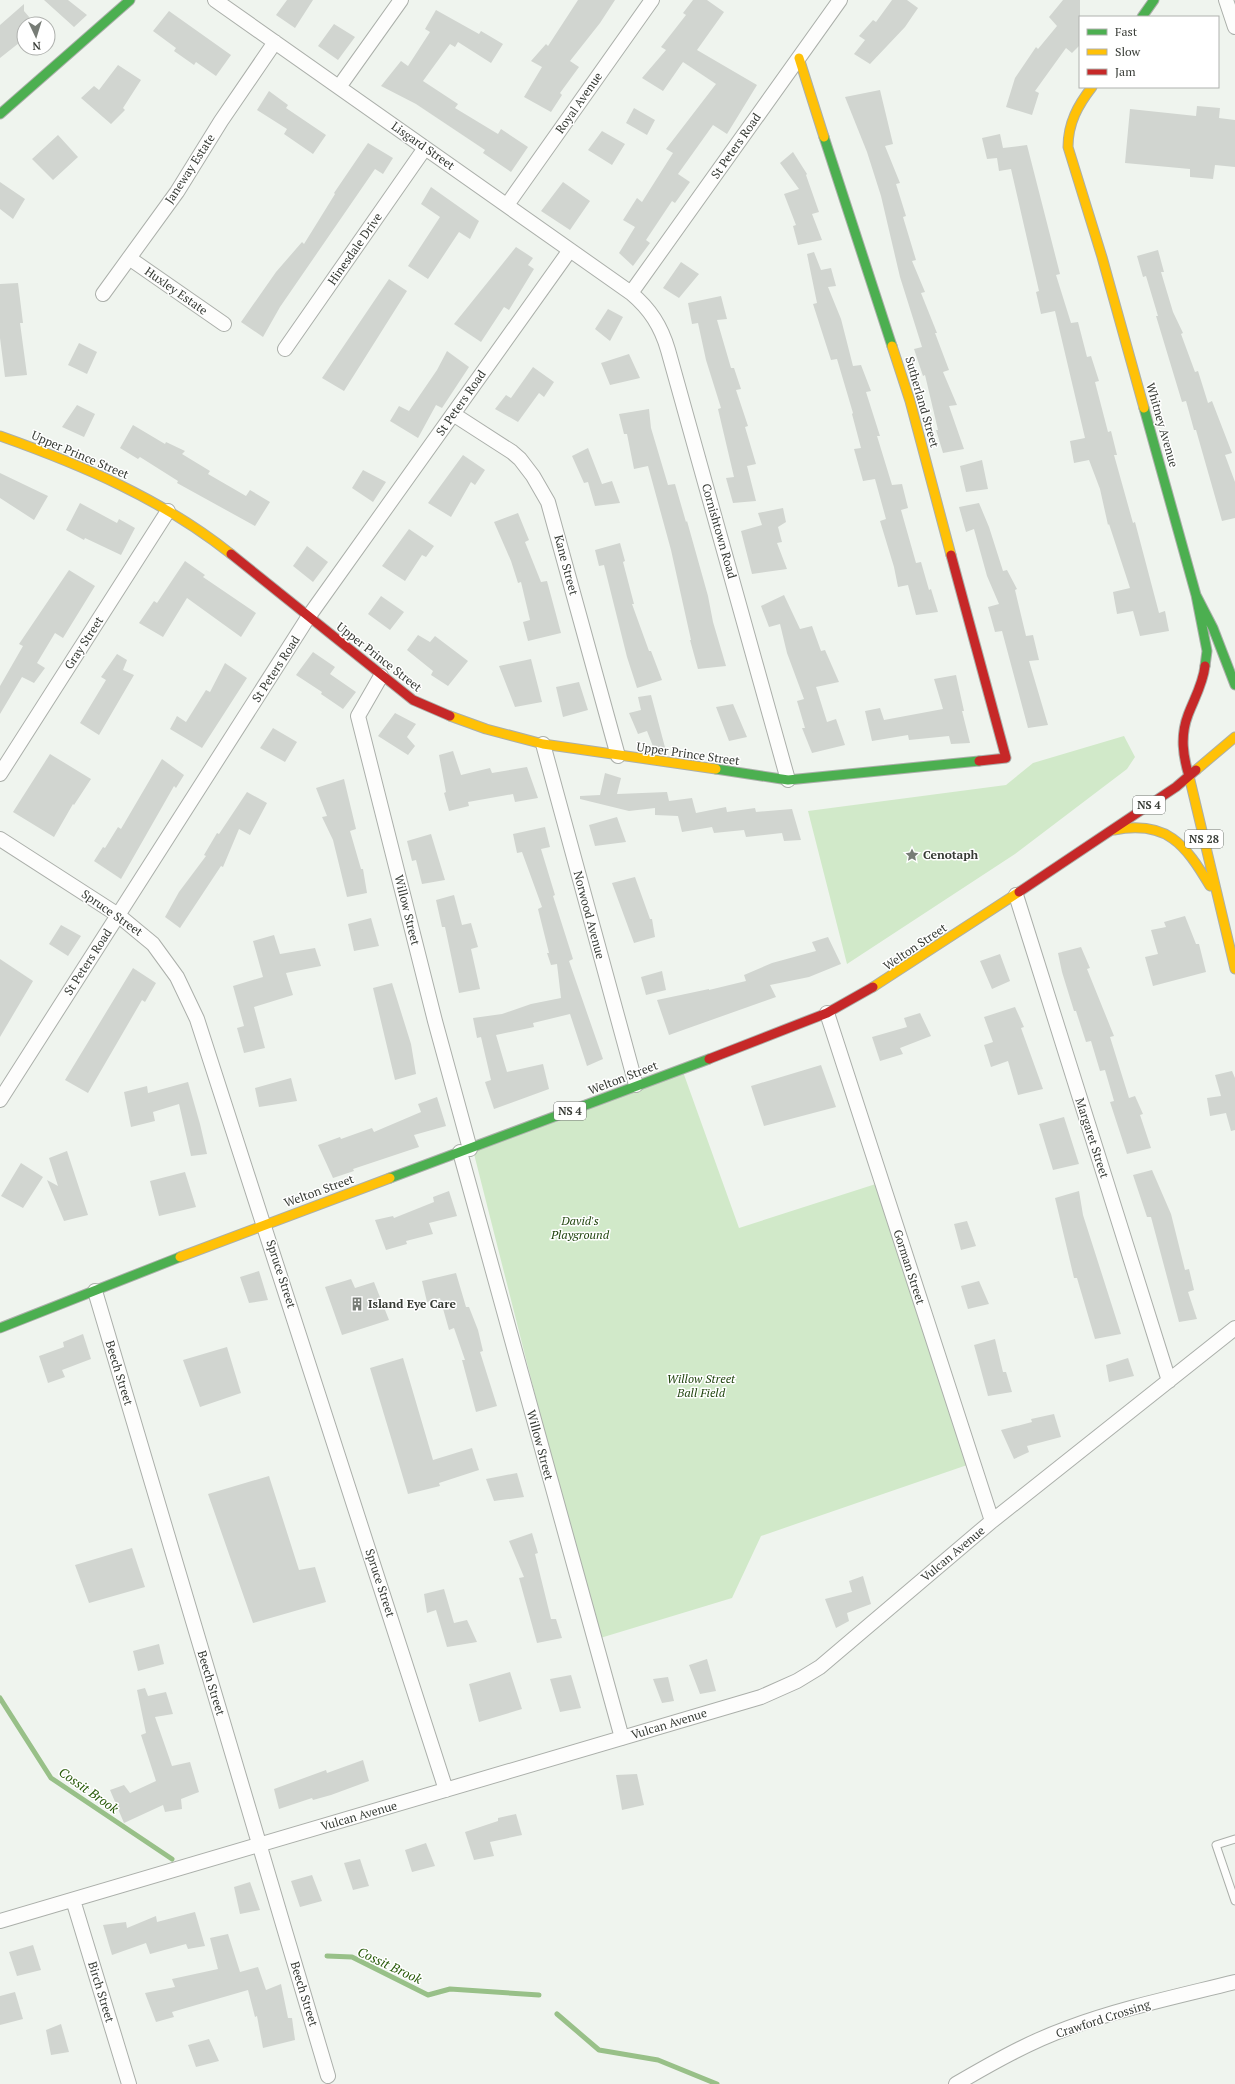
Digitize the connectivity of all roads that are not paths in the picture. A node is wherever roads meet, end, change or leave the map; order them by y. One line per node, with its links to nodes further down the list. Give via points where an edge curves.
1 (130, 0): 14 (street)
2 (215, 0): 10 (street, Lisgard Street)
3 (401, 0): 12 (street)
4 (652, 0): 16 (street, Royal Avenue)
5 (840, 0): 11 (street, St Peters Road)
6 (1154, 0): 8 (street)
7 (1226, 0): 9 (street)
8 (1143, 16)
9 (1235, 27)
10 (275, 42): 12 (street, Lisgard Street); 18 (street, Janeway Estate, via 218,125 177,192)
11 (799, 58): 19 (street, St Peters Road); 33 (street, Sutherland Street, via 910,401)
12 (339, 87): 15 (street, Lisgard Street)
13 (1091, 88): 26 (street, Whitney Avenue, via 1071,119 1068,147 1102,257)
14 (0, 114)
15 (425, 148): 16 (street, Lisgard Street); 22 (street, Hinesdale Drive)
16 (507, 205): 17 (street, Lisgard Street)
17 (570, 250): 19 (street, Lisgard Street); 23 (street, St Peters Road)
18 (129, 258): 20 (street, Janeway Estate); 21 (street, Huxley Estate)
19 (631, 292): 36 (street, Cornishtown Road, via 655,319 662,332)
20 (103, 294)
21 (224, 324)
22 (285, 349)
23 (453, 414): 27 (street, St Peters Road); 32 (street, Kane Street, via 520,459 548,502)
24 (0, 436): 25 (street, Upper Prince Street, via 110,479)
25 (168, 511): 27 (street, Upper Prince Street, via 229,552); 34 (street, Gray Street)
26 (1196, 595): 29 (street, via 1213,628); 35 (street, Whitney Avenue, via 1207,651 1204,678 1187,717 1183,736 1183,754)
27 (309, 616): 28 (street, Upper Prince Street); 41 (street, St Peters Road)
28 (381, 676): 31 (street, Upper Prince Street, via 413,700 432,709 486,729); 46 (street, Willow Street, via 358,716)
29 (1235, 685)
30 (1235, 737): 35 (street, NS 4)
31 (543, 744): 32 (street, Upper Prince Street); 44 (street, Norwood Avenue)
32 (618, 756): 36 (street, Upper Prince Street)
33 (1006, 758): 36 (street, Upper Prince Street)
34 (0, 774)
35 (1189, 776): 37 (street, Welton Street / NS 4); 40 (street, NS 28)
36 (788, 780)
37 (1107, 832): 39 (street, Welton Street / NS 4); 40 (street, via 1138,826 1168,834 1187,852)
38 (0, 839): 41 (street, Spruce Street)
39 (1016, 895): 43 (street, Welton Street / NS 4, via 885,981); 51 (street, Margaret Street)
40 (1219, 903): 42 (street, NS 28)
41 (118, 915): 45 (street, St Peters Road); 47 (street, Spruce Street, via 161,953 188,997)
42 (1235, 969)
43 (827, 1013): 44 (street, Welton Street / NS 4, via 748,1045); 52 (street, Gorman Street)
44 (636, 1085): 46 (street, Welton Street / NS 4)
45 (0, 1100)
46 (465, 1150): 47 (street, Welton Street / NS 4); 53 (street, Willow Street)
47 (265, 1224): 48 (street, Welton Street / NS 4); 54 (street, Spruce Street)
48 (95, 1291): 49 (street, Welton Street / NS 4); 56 (street, Beech Street)
49 (0, 1328)
50 (1235, 1328): 51 (street, Vulcan Avenue)
51 (1169, 1381): 52 (street, Vulcan Avenue)
52 (992, 1521): 53 (street, Vulcan Avenue, via 820,1667 797,1681 762,1698)
53 (622, 1738): 54 (street, Vulcan Avenue)
54 (446, 1790): 56 (street, Vulcan Avenue)
55 (1235, 1840): 58 (lane, via 1216,1845)
56 (259, 1845): 57 (street, Vulcan Avenue); 61 (street, Beech Street)
57 (73, 1900): 59 (street, Vulcan Avenue); 62 (street, Birch Street)
58 (1235, 1901)
59 (0, 1921)
60 (1235, 1982): 63 (street, Crawford Crossing, via 1068,2028 994,2061)
61 (328, 2076)
62 (129, 2084)
63 (956, 2084)

